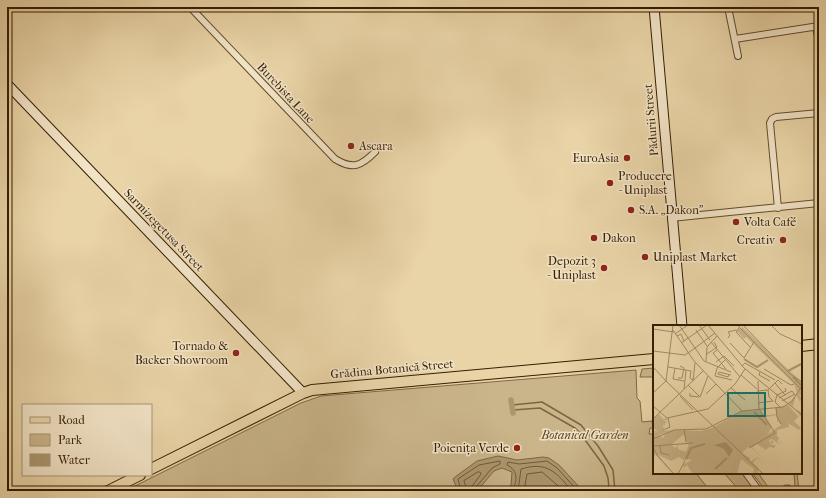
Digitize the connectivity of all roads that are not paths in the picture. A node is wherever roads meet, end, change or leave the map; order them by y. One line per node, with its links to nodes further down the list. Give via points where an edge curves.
1 (190, 7): 10 (street, Burebista Lane, via 335,159 355,165 361,164)
2 (654, 7): 13 (main road, Pădurii Street)
3 (728, 7): 5 (street)
4 (818, 26): 5 (street); 6 (street)
5 (735, 39): 7 (street)
6 (819, 42)
7 (738, 56)
8 (7, 84): 18 (main road, Sarmizegetusa Street)
9 (819, 113): 12 (street, via 776,117 770,123)
10 (375, 152)
11 (819, 203): 12 (street)
12 (778, 208): 13 (street)
13 (671, 218): 14 (main road, Pădurii Street)
14 (682, 325)
15 (819, 344): 16 (main road)
16 (802, 346)
17 (653, 359): 18 (main road, Grădina Botanică Street, via 331,387)
18 (303, 393): 19 (main road, Grădina Botanică Street)
19 (152, 468)
20 (747, 474): 23 (street)
21 (138, 476): 22 (main road)
22 (108, 491)
23 (759, 491)

